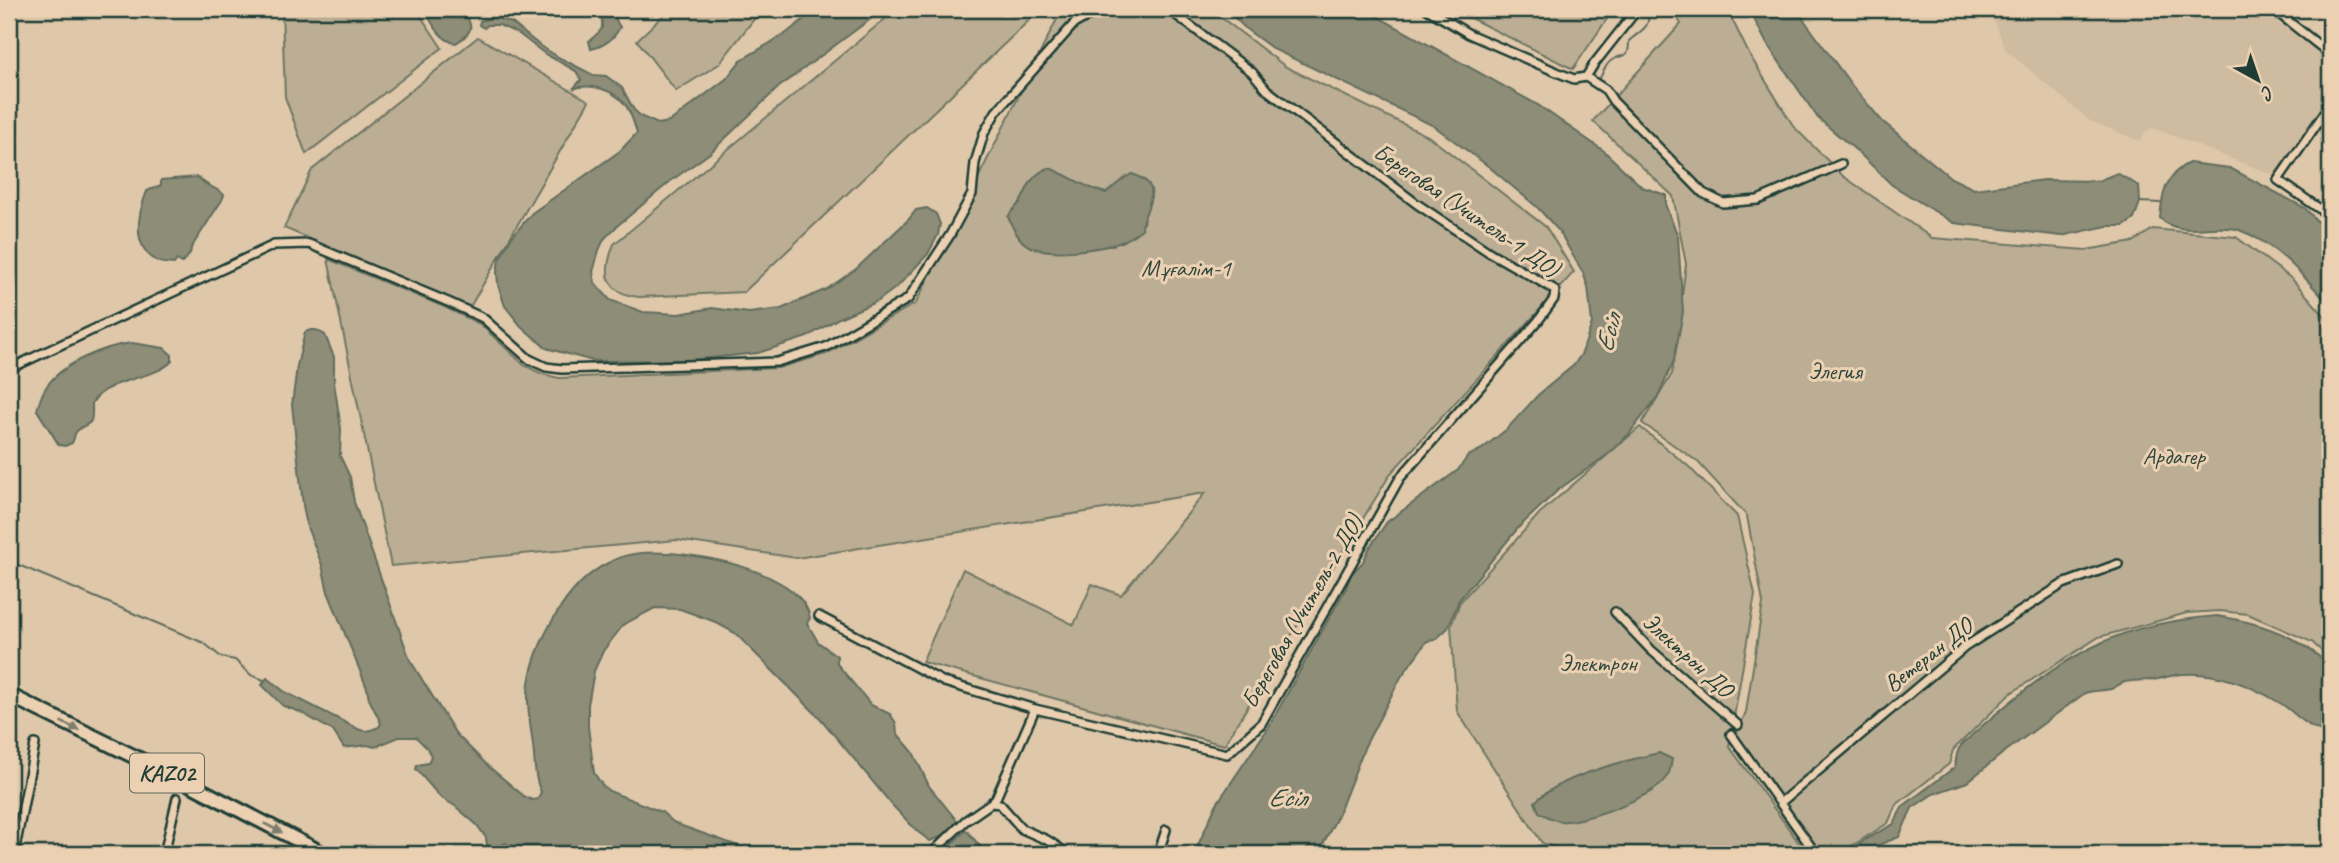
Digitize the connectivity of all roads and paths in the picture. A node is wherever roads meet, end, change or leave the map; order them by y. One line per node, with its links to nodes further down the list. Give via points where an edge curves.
1 (1101, 9): 11 (street, via 1074,24 996,112 975,163 972,194 908,299 826,347 777,362 546,367 529,359 483,318 309,244 274,245)
2 (1168, 9): 12 (street, Береговая (Учитель-1 ДО), via 1417,204 1555,291 1538,321)
3 (1427, 9): 7 (street, via 1469,34 1559,73 1574,79)
4 (1634, 9): 7 (street)
5 (2273, 9): 6 (street)
6 (2330, 54)
7 (1586, 77): 9 (street, via 1606,90 1703,192 1723,203 1758,200)
8 (2330, 106): 10 (street, via 2278,180)
9 (1842, 163)
10 (2330, 216)
11 (9, 369)
12 (1400, 478): 17 (street, Береговая (Учитель-2 ДО), via 1261,724 1227,754)
13 (2118, 564): 23 (street, Ветеран ДО, via 2063,584 1965,647)
14 (1615, 612): 18 (street, Электрон ДО, via 1651,650)
15 (819, 615): 17 (street, via 944,682)
16 (9, 695): 28 (highway, KAZ02, one-way to 28)
17 (1035, 709): 22 (street)
18 (1738, 725)
19 (1731, 734): 23 (street)
20 (35, 744): 26 (street)
21 (177, 798): 27 (street)
22 (991, 803): 25 (street); 29 (street, via 1000,804 1022,829)
23 (1780, 803): 33 (street)
24 (1166, 831): 30 (street)
25 (933, 851)
26 (14, 854)
27 (164, 854)
28 (324, 854)
29 (1068, 854)
30 (1158, 854)
31 (1527, 854): 32 (street)
32 (1556, 854)
33 (1816, 854)

